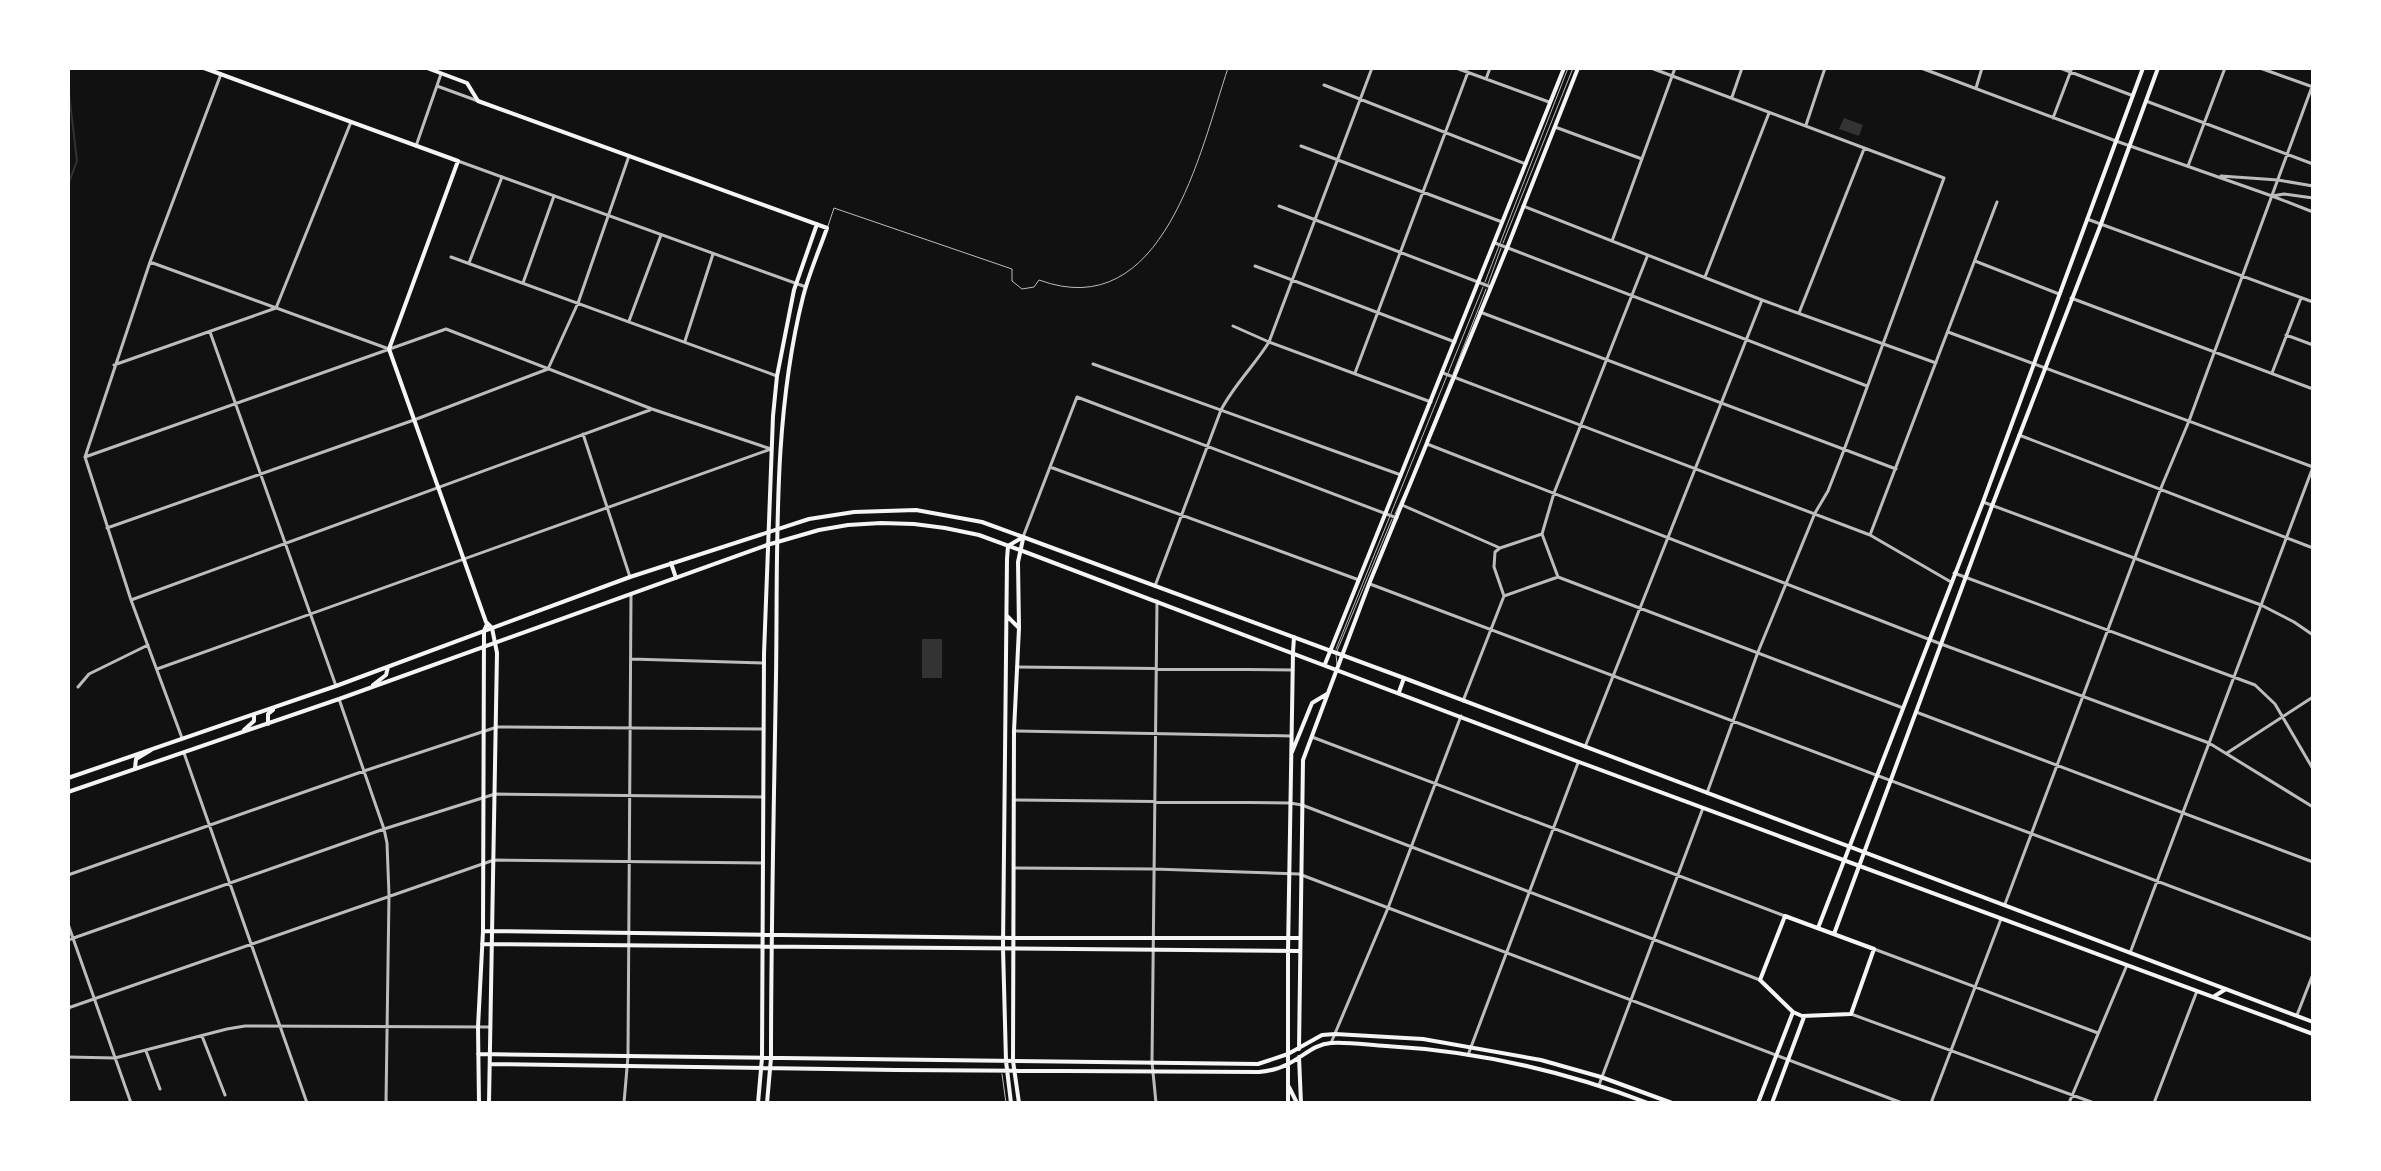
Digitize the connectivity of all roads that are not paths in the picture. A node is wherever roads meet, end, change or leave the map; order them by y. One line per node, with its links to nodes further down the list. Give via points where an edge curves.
1 (204, 68): 23 (main road)
2 (427, 68): 22 (main road)
3 (1228, 68): 74 (lane, via 1178,210 1162,237 1122,275 1093,287 1061,287 1039,280 1030,288 1018,287 1012,269 834,208)
4 (1372, 68): 32 (street)
5 (1456, 68): 21 (street)
6 (1490, 68): 25 (street)
7 (1566, 68): 35 (main road); 77 (lane)
8 (1576, 68): 41 (main road); 77 (lane)
9 (1651, 68): 24 (street)
10 (1675, 68): 24 (street)
11 (1742, 68): 31 (street)
12 (1825, 68): 40 (street)
13 (1921, 68): 29 (street)
14 (1982, 68): 29 (street)
15 (2060, 68): 20 (street)
16 (2143, 68): 30 (main road)
17 (2158, 68): 34 (main road)
18 (2225, 68): 39 (street)
19 (2260, 68): 28 (street)
20 (2071, 70): 30 (street); 37 (street)
21 (1468, 72): 25 (street); 42 (street)
22 (441, 73): 27 (street); 33 (main road, via 467,83)
23 (221, 74): 38 (main road); 83 (street)
24 (1672, 76): 31 (street); 50 (street)
25 (1486, 79): 35 (street)
26 (1324, 85): 32 (street)
27 (437, 86): 33 (street); 44 (street)
28 (2313, 86): 48 (street)
29 (1976, 88): 37 (street)
30 (2133, 96): 43 (main road)
31 (1732, 97): 36 (street)
32 (1359, 99): 42 (street); 51 (street)
33 (478, 101): 49 (main road)
34 (2146, 101): 39 (street); 46 (main road)
35 (1549, 102): 53 (main road)
36 (1769, 111): 40 (street); 87 (street)
37 (2053, 118): 43 (street)
38 (351, 122): 44 (main road); 100 (street)
39 (2204, 123): 48 (street); 55 (street)
40 (1806, 125): 47 (street)
41 (1553, 127): 50 (street); 66 (main road)
42 (1445, 132): 53 (street); 60 (street)
43 (2116, 141): 46 (street); 70 (main road)
44 (416, 146): 52 (main road)
45 (1301, 146): 51 (street)
46 (2130, 146): 55 (street); 73 (main road)
47 (1865, 147): 103 (street); 114 (street, via 1944,178)
48 (2287, 154): 54 (street); 58 (street)
49 (629, 156): 68 (street); 72 (main road)
50 (1642, 159): 76 (street)
51 (1336, 160): 60 (street); 69 (street)
52 (458, 161): 57 (street); 117 (main road)
53 (1526, 164): 71 (main road)
54 (2313, 164)
55 (2188, 166): 56 (street)
56 (2217, 176): 58 (street); 62 (street)
57 (502, 177): 61 (street); 84 (street)
58 (2278, 180): 59 (street); 62 (street)
59 (2313, 186)
60 (1421, 193): 71 (street); 78 (street)
61 (554, 196): 68 (street); 89 (street)
62 (2272, 196): 63 (street); 67 (street); 86 (street)
63 (2313, 198)
64 (1997, 202): 82 (street)
65 (1279, 206): 69 (street)
66 (1523, 206): 76 (street); 77 (main road)
67 (2313, 212)
68 (609, 216): 75 (street); 99 (street)
69 (1314, 219): 78 (street); 88 (street)
70 (2087, 219): 73 (street); 93 (main road)
71 (1502, 222): 77 (main road)
72 (817, 224): 74 (main road); 90 (main road)
73 (2101, 224): 86 (street); 95 (main road)
74 (827, 228): 92 (main road)
75 (661, 235): 79 (street); 104 (street)
76 (1612, 241): 80 (street)
77 (1501, 246): 91 (main road); 91 (main road); 94 (street)
78 (1399, 252): 91 (street); 102 (street)
79 (713, 254): 90 (street); 113 (street)
80 (1647, 255): 87 (street); 94 (street)
81 (451, 257): 84 (street)
82 (1975, 261): 93 (street); 108 (street)
83 (150, 262): 100 (street); 123 (street)
84 (469, 263): 89 (street)
85 (1255, 266): 88 (street)
86 (2242, 276): 96 (street); 118 (street)
87 (1705, 277): 97 (street)
88 (1291, 281): 102 (street); 111 (street)
89 (523, 284): 99 (street)
90 (796, 284): 92 (street); 115 (main road)
91 (1485, 285): 101 (main road); 112 (main road); 129 (lane); 129 (lane)
92 (806, 287): 107 (main road)
93 (2059, 294): 122 (main road)
94 (1632, 296): 110 (street); 119 (street)
95 (2071, 298): 118 (street); 124 (main road)
96 (2301, 298): 98 (street); 109 (street)
97 (1762, 300): 103 (street); 110 (street)
98 (2313, 302)
99 (578, 303): 104 (street); 125 (street)
100 (276, 308): 106 (street); 117 (street)
101 (1480, 312): 119 (street); 129 (main road)
102 (1377, 313): 112 (street); 126 (street)
103 (1799, 313): 114 (street)
104 (628, 322): 113 (street)
105 (1233, 326): 111 (street)
106 (210, 332): 123 (street); 132 (street)
107 (795, 332): 115 (main road); 164 (main road, via 783,416)
108 (1948, 332): 120 (street); 122 (street)
109 (2286, 335): 116 (street); 127 (street)
110 (1746, 340): 130 (street); 134 (street)
111 (1269, 342): 126 (street); 136 (street)
112 (1455, 342): 129 (main road)
113 (684, 343): 128 (street)
114 (1883, 344): 120 (street); 130 (street)
115 (783, 345): 128 (main road)
116 (2313, 345)
117 (389, 349): 125 (street, via 446,329); 132 (street); 137 (main road)
118 (2214, 352): 127 (street); 138 (street)
119 (1605, 360): 134 (street); 139 (street)
120 (1936, 363): 150 (street)
121 (1093, 364): 136 (street)
122 (2034, 364): 124 (street); 156 (main road)
123 (114, 365): 146 (street)
124 (2045, 368): 138 (street); 141 (main road)
125 (548, 369): 135 (street); 137 (street)
126 (1355, 373): 133 (street)
127 (2272, 373): 131 (street)
128 (777, 376): 144 (main road)
129 (1448, 376): 133 (main road); 139 (street); 142 (main road); 162 (lane); 162 (lane)
130 (1867, 386): 145 (street)
131 (2313, 389)
132 (237, 402): 146 (street); 151 (street)
133 (1431, 402): 152 (main road)
134 (1721, 403): 145 (street); 149 (street)
135 (652, 409): 140 (street); 144 (street)
136 (1221, 410): 143 (street); 152 (street)
137 (414, 420): 151 (street); 153 (main road)
138 (2189, 421): 148 (street); 154 (street)
139 (1580, 425): 149 (street); 155 (street)
140 (583, 434): 153 (street); 159 (street)
141 (2019, 435): 154 (street); 158 (main road)
142 (1427, 444): 155 (street); 157 (main road)
143 (1207, 446): 147 (street, via 1077,397); 161 (street); 162 (street)
144 (771, 449): 159 (street); 165 (main road)
145 (1844, 450): 150 (street); 160 (street)
146 (85, 457): 163 (street)
147 (1050, 466): 161 (street); 169 (street)
148 (2313, 467): 168 (street)
149 (1695, 469): 160 (street); 170 (street)
150 (1896, 469): 167 (street)
151 (262, 475): 163 (street); 171 (street)
152 (1401, 475): 162 (main road)
153 (438, 487): 171 (street); 180 (main road)
154 (2161, 488): 168 (street); 179 (street)
155 (1554, 493): 166 (street); 170 (street)
156 (1983, 502): 158 (street); 183 (main road)
157 (1402, 505): 162 (main road); 175 (street)
158 (1992, 506): 179 (street); 187 (main road)
159 (607, 508): 180 (street); 185 (street)
160 (1815, 513): 167 (street); 193 (street)
161 (1182, 515): 190 (street); 194 (street)
162 (1391, 516): 190 (main road); 192 (main road); 222 (lane)
163 (107, 528): 199 (street)
164 (778, 528): 165 (main road); 169 (main road, via 835,513 916,510 982,522); 172 (main road)
165 (768, 531): 173 (main road); 178 (main road)
166 (1542, 534): 175 (street); 186 (street)
167 (1870, 535): 191 (street)
168 (2287, 536): 176 (street); 201 (street)
169 (1023, 537): 174 (main road); 177 (main road); 184 (main road)
170 (1668, 538): 193 (street); 202 (street)
171 (286, 543): 199 (street); 203 (street)
172 (777, 543): 173 (main road); 174 (main road, via 819,530 881,523 945,528); 204 (main road)
173 (767, 545): 182 (main road); 207 (main road)
174 (1008, 546): 177 (main road); 205 (main road)
175 (1500, 548): 198 (street, via 1494,567)
176 (2313, 548)
177 (1020, 550): 195 (main road); 209 (main road)
178 (701, 554): 181 (main road); 182 (main road)
179 (2135, 558): 201 (street); 211 (street)
180 (465, 559): 203 (street); 206 (main road)
181 (671, 563): 185 (main road); 188 (main road)
182 (706, 567): 188 (main road)
183 (1954, 573): 187 (street); 191 (main road)
184 (1124, 574): 189 (main road); 195 (main road)
185 (630, 577): 208 (main road)
186 (1558, 577): 198 (street); 202 (street)
187 (1965, 577): 211 (street); 217 (main road)
188 (676, 578): 197 (main road)
189 (1133, 578): 194 (main road); 196 (main road)
190 (1359, 580): 222 (main road)
191 (1951, 582): 215 (main road)
192 (1369, 584): 210 (street); 222 (main road)
193 (1787, 584): 215 (street); 221 (street)
194 (1155, 586): 214 (main road)
195 (1119, 587): 196 (main road)
196 (1128, 590): 200 (main road)
197 (631, 593): 216 (main road); 224 (street)
198 (1504, 596): 210 (street)
199 (131, 600): 218 (street)
200 (1157, 601): 220 (main road); 232 (street)
201 (2261, 605): 213 (street); 237 (street)
202 (1640, 608): 221 (street); 236 (street)
203 (311, 614): 233 (street); 239 (street)
204 (776, 614): 207 (main road); 230 (main road)
205 (1007, 616): 209 (main road); 282 (main road)
206 (487, 624): 208 (main road); 212 (main road)
207 (765, 627): 223 (main road)
208 (492, 628): 212 (main road); 216 (main road)
209 (1019, 628): 231 (main road)
210 (1491, 630): 236 (street); 247 (street)
211 (2107, 630): 237 (street); 244 (street)
212 (484, 631): 219 (main road); 229 (main road)
213 (2313, 635)
214 (1294, 637): 220 (main road); 222 (main road)
215 (1928, 639): 217 (street); 249 (main road)
216 (496, 642): 219 (main road); 225 (main road)
217 (1941, 644): 244 (street); 250 (main road)
218 (148, 645): 233 (street); 240 (street, via 89,674)
219 (485, 646): 226 (main road); 241 (main road)
220 (1293, 652): 228 (main road); 235 (main road)
221 (1758, 652): 249 (street); 254 (street)
222 (1336, 653): 228 (main road); 234 (main road); 238 (main road)
223 (764, 654): 227 (main road); 230 (main road)
224 (631, 659): 227 (street); 257 (street)
225 (497, 660): 226 (main road); 256 (main road)
226 (484, 661): 259 (main road)
227 (764, 663): 258 (main road)
228 (1325, 664): 234 (main road)
229 (388, 667): 239 (main road); 241 (main road)
230 (776, 667): 346 (main road)
231 (1017, 667): 232 (street); 260 (main road)
232 (1157, 668): 235 (street); 263 (street)
233 (157, 669): 267 (street)
234 (1337, 669): 242 (main road); 243 (main road)
235 (1293, 670): 264 (main road)
236 (1613, 676): 254 (street); 270 (street)
237 (2234, 676): 253 (street, via 2255,685); 269 (street)
238 (1404, 678): 242 (main road); 247 (main road)
239 (336, 686): 248 (main road)
240 (78, 687)
241 (368, 689): 246 (main road)
242 (1399, 692): 252 (main road)
243 (1329, 693): 265 (main road); 273 (main road, via 1312,703)
244 (2084, 696): 269 (street); 276 (street)
245 (2313, 697): 253 (street)
246 (339, 699): 255 (main road); 279 (street)
247 (1463, 701): 261 (main road)
248 (290, 702): 251 (main road); 255 (main road, via 268,714)
249 (1903, 708): 280 (main road)
250 (1916, 712): 276 (street); 284 (main road)
251 (254, 714): 262 (main road, via 252,725); 267 (main road)
252 (1461, 716): 266 (main road); 286 (street)
253 (2283, 716): 272 (street); 278 (street)
254 (1732, 721): 280 (street); 290 (street)
255 (268, 724): 262 (main road)
256 (497, 727): 257 (street); 259 (street); 283 (main road)
257 (630, 728): 258 (street); 292 (street)
258 (763, 729): 294 (main road)
259 (484, 730): 275 (main road); 279 (street)
260 (1014, 731): 263 (street); 287 (main road)
261 (1542, 732): 266 (main road); 270 (main road)
262 (239, 733): 271 (main road)
263 (1156, 734): 264 (street); 296 (street)
264 (1291, 736): 273 (main road)
265 (1312, 737): 286 (street); 298 (main road, via 1303,760)
266 (1529, 737): 274 (main road)
267 (182, 738): 268 (main road)
268 (164, 743): 277 (main road, via 138,757); 281 (main road)
269 (2209, 743): 272 (street); 301 (street)
270 (1585, 747): 285 (main road)
271 (184, 753): 277 (main road); 303 (street)
272 (2227, 753): 299 (street)
273 (1291, 754): 297 (main road)
274 (1579, 762): 288 (main road); 304 (street)
275 (484, 764): 283 (main road); 293 (main road)
276 (2058, 766): 301 (street); 307 (street)
277 (135, 768): 289 (main road)
278 (2313, 769)
279 (364, 771): 303 (street); 305 (street)
280 (1877, 775): 284 (street); 309 (main road)
281 (68, 778)
282 (1005, 779): 287 (main road); 311 (main road)
283 (495, 780): 291 (main road)
284 (1890, 780): 307 (street); 312 (main road)
285 (1663, 782): 288 (main road); 290 (main road)
286 (1435, 784): 304 (street); 310 (street)
287 (1014, 787): 295 (main road)
288 (1651, 788): 300 (main road)
289 (68, 792)
290 (1707, 793): 309 (main road)
291 (495, 794): 292 (street); 293 (street); 302 (main road)
292 (630, 795): 294 (street); 314 (street)
293 (484, 796): 305 (street); 306 (main road)
294 (763, 797): 318 (main road)
295 (1014, 800): 296 (street); 308 (main road)
296 (1155, 801): 297 (street); 321 (street)
297 (1290, 803): 298 (street); 322 (main road)
298 (1302, 805): 310 (street); 323 (main road)
299 (2313, 807)
300 (1703, 808): 315 (main road); 325 (street)
301 (2183, 812): 316 (street); 326 (street)
302 (495, 815): 306 (main road); 313 (main road)
303 (209, 825): 324 (street); 327 (street)
304 (1554, 828): 325 (street); 329 (street)
305 (384, 829): 327 (street); 330 (street)
306 (483, 830): 317 (main road)
307 (2032, 835): 326 (street); 333 (street)
308 (1015, 839): 311 (main road); 320 (main road)
309 (1849, 847): 312 (main road); 315 (main road)
310 (1410, 848): 329 (street); 334 (street)
311 (1005, 852): 328 (main road)
312 (1864, 853): 319 (main road); 333 (main road)
313 (494, 860): 314 (street); 317 (street); 335 (main road)
314 (629, 861): 318 (street); 344 (street)
315 (1844, 861): 319 (main road); 339 (main road)
316 (2313, 862)
317 (483, 863): 330 (street); 331 (main road)
318 (763, 863): 345 (main road)
319 (1860, 867): 337 (main road); 347 (main road)
320 (1014, 868): 321 (street); 332 (main road)
321 (1154, 869): 322 (street); 348 (street)
322 (1289, 873): 323 (street); 351 (main road)
323 (1299, 874): 334 (street); 352 (main road)
324 (68, 875)
325 (1678, 875): 336 (street); 355 (street)
326 (2157, 881): 356 (street); 371 (street)
327 (229, 883): 354 (street); 358 (street)
328 (1005, 889): 332 (main road); 349 (main road)
329 (1529, 893): 355 (street); 370 (street)
330 (389, 895): 358 (street); 392 (street)
331 (482, 897): 335 (main road); 341 (main road)
332 (1014, 901): 350 (main road)
333 (2005, 904): 340 (main road)
334 (1388, 908): 370 (street); 396 (street)
335 (493, 912): 342 (main road)
336 (1785, 916): 339 (main road); 374 (main road)
337 (2001, 919): 353 (main road); 375 (street)
338 (68, 924): 354 (street)
339 (1818, 928): 347 (main road)
340 (2061, 928): 343 (main road); 353 (main road)
341 (483, 931): 342 (main road); 359 (main road)
342 (493, 931): 344 (main road); 360 (main road)
343 (2071, 931): 357 (main road); 371 (main road)
344 (629, 933): 345 (main road); 361 (street)
345 (762, 934): 346 (main road); 362 (main road)
346 (772, 934): 349 (main road); 363 (main road)
347 (1834, 934): 367 (main road)
348 (1154, 936): 350 (main road); 351 (main road); 366 (street)
349 (1004, 937): 350 (main road); 364 (main road)
350 (1013, 938): 365 (main road)
351 (1288, 938): 352 (main road); 368 (main road)
352 (1299, 938): 369 (main road)
353 (2055, 938): 357 (main road)
354 (70, 939): 380 (street)
355 (1654, 939): 374 (street); 382 (street)
356 (2313, 940)
357 (2064, 942): 372 (main road)
358 (250, 944): 380 (street); 391 (street)
359 (482, 944): 360 (main road); 378 (main road)
360 (493, 944): 361 (main road); 385 (main road)
361 (629, 945): 362 (main road); 411 (street)
362 (762, 946): 363 (main road); 414 (main road)
363 (772, 946): 364 (main road); 415 (main road)
364 (1003, 948): 365 (main road); 383 (main road)
365 (1013, 948): 366 (main road); 381 (main road)
366 (1154, 948): 368 (main road); 421 (street)
367 (1874, 949): 375 (street); 387 (main road)
368 (1288, 951): 369 (main road); 407 (main road)
369 (1299, 951): 403 (main road)
370 (1507, 953): 382 (street); 402 (street)
371 (2130, 953): 376 (main road)
372 (2127, 965): 377 (main road); 395 (street)
373 (2313, 974): 388 (street)
374 (1760, 980): 386 (main road)
375 (1975, 986): 395 (street); 404 (street)
376 (2226, 989): 379 (main road); 388 (main road)
377 (2197, 991): 379 (main road); 456 (street)
378 (480, 993): 385 (main road); 393 (main road)
379 (2213, 997): 397 (main road)
380 (94, 998): 384 (street); 413 (street)
381 (1012, 999): 383 (main road); 420 (main road)
382 (1631, 1000): 410 (street); 431 (street)
383 (1004, 1007): 419 (main road)
384 (68, 1008)
385 (490, 1009): 394 (main road)
386 (1793, 1012): 389 (main road); 410 (main road)
387 (1851, 1014): 389 (main road); 404 (street)
388 (2296, 1016): 390 (main road)
389 (1804, 1017): 418 (main road)
390 (2313, 1022)
391 (279, 1026): 392 (street); 398 (street, via 236,1027); 438 (street)
392 (386, 1026): 393 (street); 439 (street)
393 (478, 1027): 394 (street); 406 (main road)
394 (490, 1027): 408 (main road)
395 (2098, 1033): 436 (street)
396 (1335, 1034): 399 (main road); 400 (street); 403 (main road)
397 (2313, 1034)
398 (202, 1036): 405 (street); 435 (street)
399 (1406, 1038): 401 (main road); 402 (main road)
400 (1331, 1043): 401 (main road); 416 (main road)
401 (1405, 1047): 409 (main road)
402 (1472, 1047): 409 (street); 417 (main road)
403 (1299, 1048): 407 (main road); 416 (main road)
404 (1951, 1050): 436 (street); 453 (street)
405 (146, 1051): 413 (street); 434 (street)
406 (478, 1054): 408 (main road); 440 (main road, via 479,1096)
407 (1288, 1054): 421 (main road, via 1258,1064); 423 (main road)
408 (490, 1055): 411 (main road); 422 (main road)
409 (1468, 1055): 427 (main road)
410 (1776, 1055): 418 (street); 450 (main road)
411 (628, 1056): 414 (main road); 424 (street)
412 (68, 1057): 413 (street)
413 (115, 1058): 437 (street)
414 (762, 1058): 415 (main road); 425 (main road)
415 (771, 1058): 419 (main road); 426 (main road)
416 (1299, 1058): 423 (main road); 447 (main road)
417 (1541, 1060): 427 (main road); 431 (main road)
418 (1787, 1060): 451 (main road); 452 (street)
419 (1006, 1061): 420 (main road); 428 (main road)
420 (1013, 1061): 421 (main road); 429 (main road)
421 (1152, 1062): 430 (street)
422 (490, 1064): 424 (main road); 440 (main road)
423 (1288, 1064): 430 (main road, via 1259,1072); 432 (main road)
424 (628, 1066): 425 (main road); 441 (street)
425 (762, 1068): 426 (main road); 442 (main road)
426 (771, 1068): 428 (main road); 442 (main road)
427 (1538, 1068): 433 (main road)
428 (1004, 1071): 429 (main road); 443 (main road)
429 (1015, 1071): 430 (main road); 444 (main road)
430 (1152, 1071): 445 (street)
431 (1601, 1077): 433 (street); 449 (main road)
432 (1288, 1084): 446 (main road); 447 (main road)
433 (1599, 1085): 448 (main road)
434 (160, 1089)
435 (225, 1095)
436 (2072, 1095): 454 (street); 455 (street)
437 (131, 1103)
438 (307, 1103)
439 (386, 1103)
440 (484, 1103)
441 (624, 1103)
442 (763, 1103)
443 (1009, 1103)
444 (1019, 1103)
445 (1156, 1103)
446 (1288, 1103)
447 (1299, 1103)
448 (1648, 1103)
449 (1672, 1103)
450 (1758, 1103)
451 (1772, 1103)
452 (1902, 1103)
453 (1931, 1103)
454 (2069, 1103)
455 (2094, 1103)
456 (2154, 1103)

